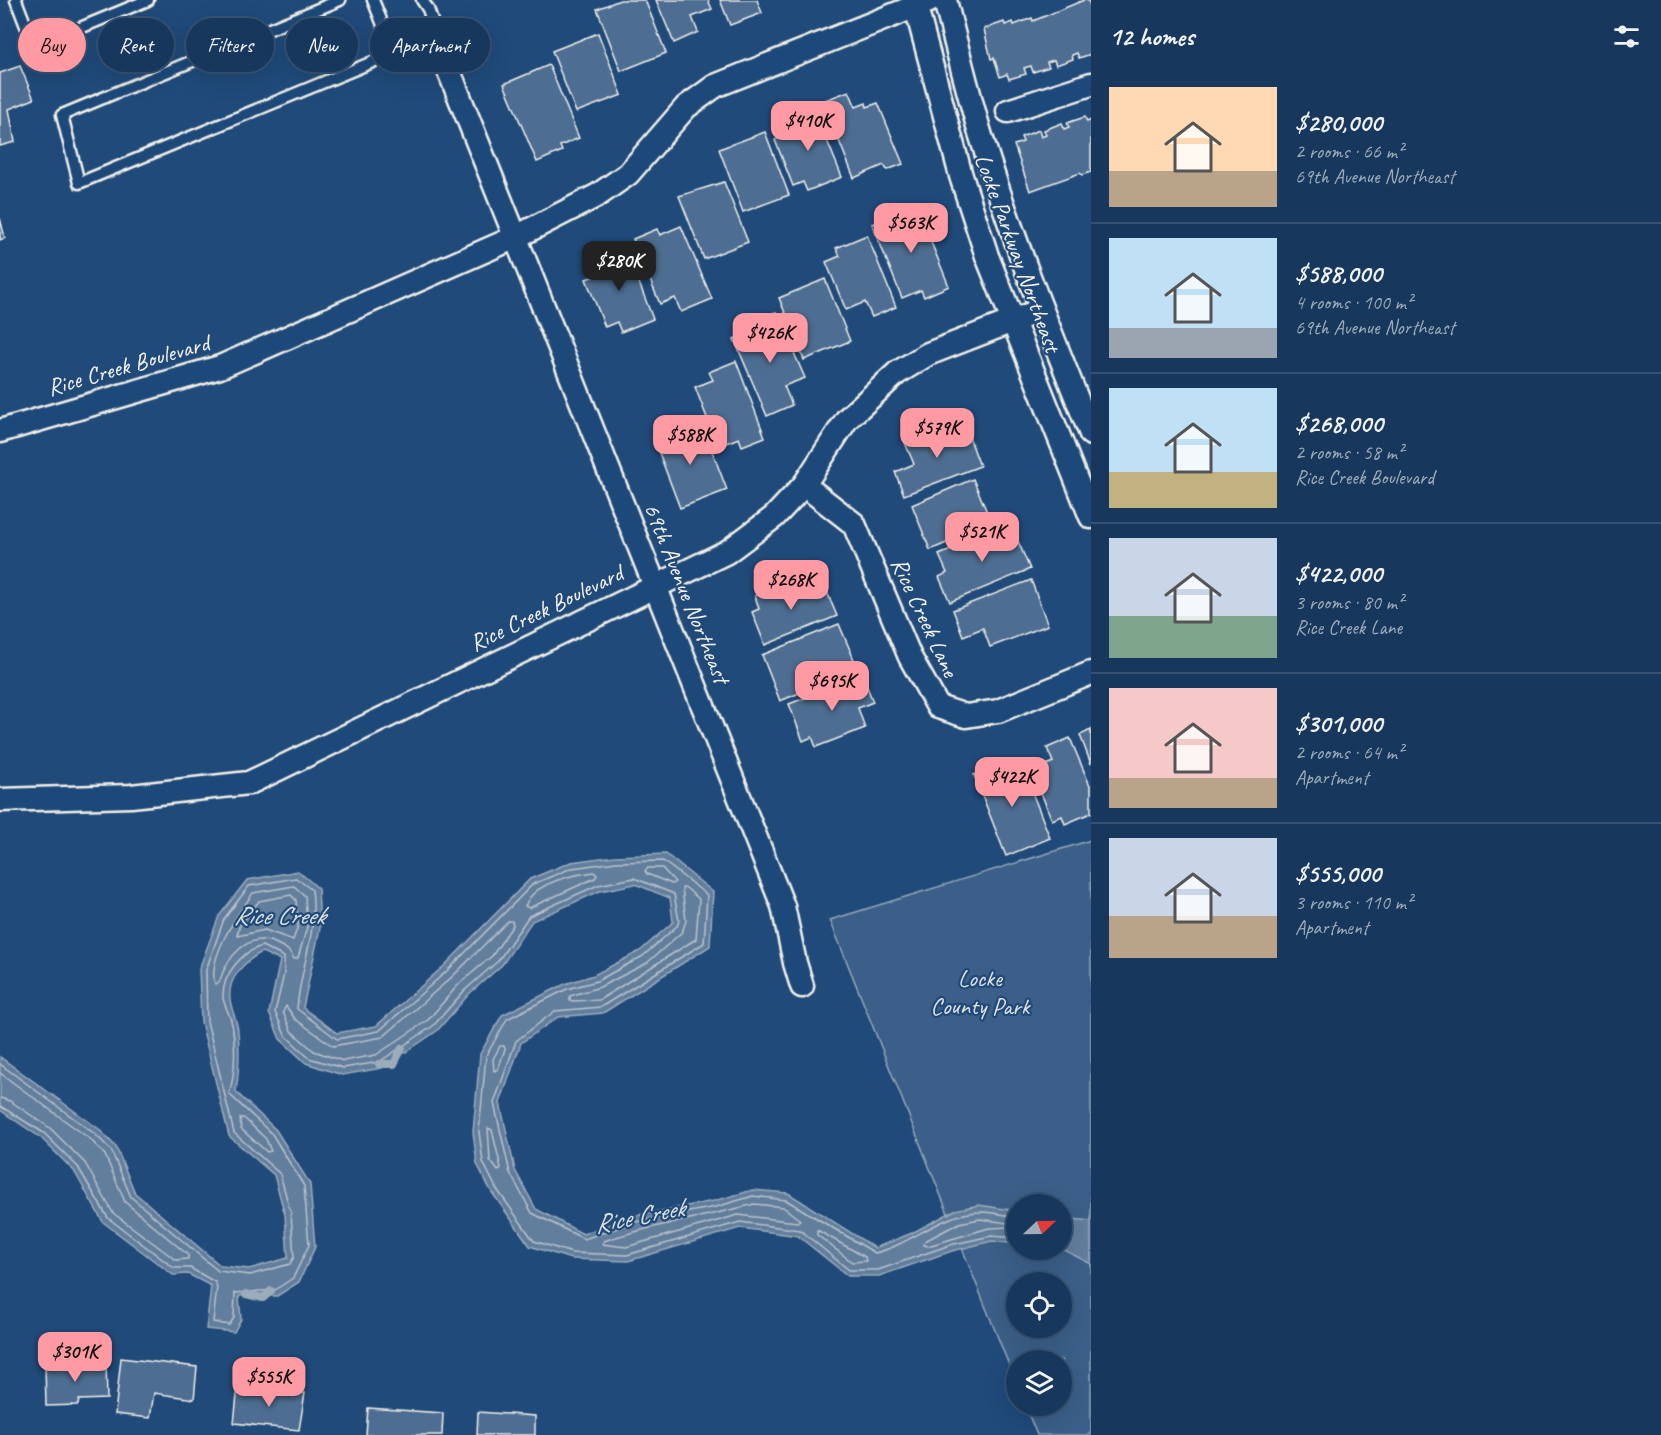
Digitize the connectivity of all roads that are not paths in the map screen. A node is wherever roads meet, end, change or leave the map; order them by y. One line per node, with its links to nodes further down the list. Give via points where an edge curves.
1 (15, 0): 2 (lane, via 34,47)
2 (148, 0)
3 (340, 0): 10 (lane, via 62,115 79,183)
4 (373, 0): 8 (lane)
5 (422, 0): 9 (lane)
6 (945, 0): 15 (street, Locke Parkway Northeast, via 980,132)
7 (920, 2): 14 (street, Rice Creek Boulevard, via 715,86 686,107 628,174 598,195); 16 (street, Locke Parkway Northeast, via 961,176)
8 (380, 18)
9 (431, 18)
10 (370, 63)
11 (449, 72): 14 (street, 69th Avenue Northeast)
12 (1091, 84): 13 (street)
13 (1008, 111)
14 (516, 237): 17 (street, Rice Creek Boulevard, via 220,368); 21 (street, 69th Avenue Northeast)
15 (1041, 310): 16 (street, Rice Creek Boulevard); 18 (street, Locke Parkway Northeast)
16 (1012, 322): 19 (street, Rice Creek Boulevard, via 928,354 897,373 847,419); 20 (street, Locke Parkway Northeast)
17 (0, 431)
18 (1091, 434)
19 (804, 485): 21 (street, Rice Creek Boulevard, via 774,517 727,552); 22 (street, Rice Creek Lane, via 854,524 910,657 938,707 966,716 998,711)
20 (1091, 517)
21 (655, 585): 23 (street, Rice Creek Boulevard, via 249,783 131,796); 24 (street, 69th Avenue Northeast, via 783,906)
22 (1091, 673)
23 (0, 801)
24 (802, 986)

